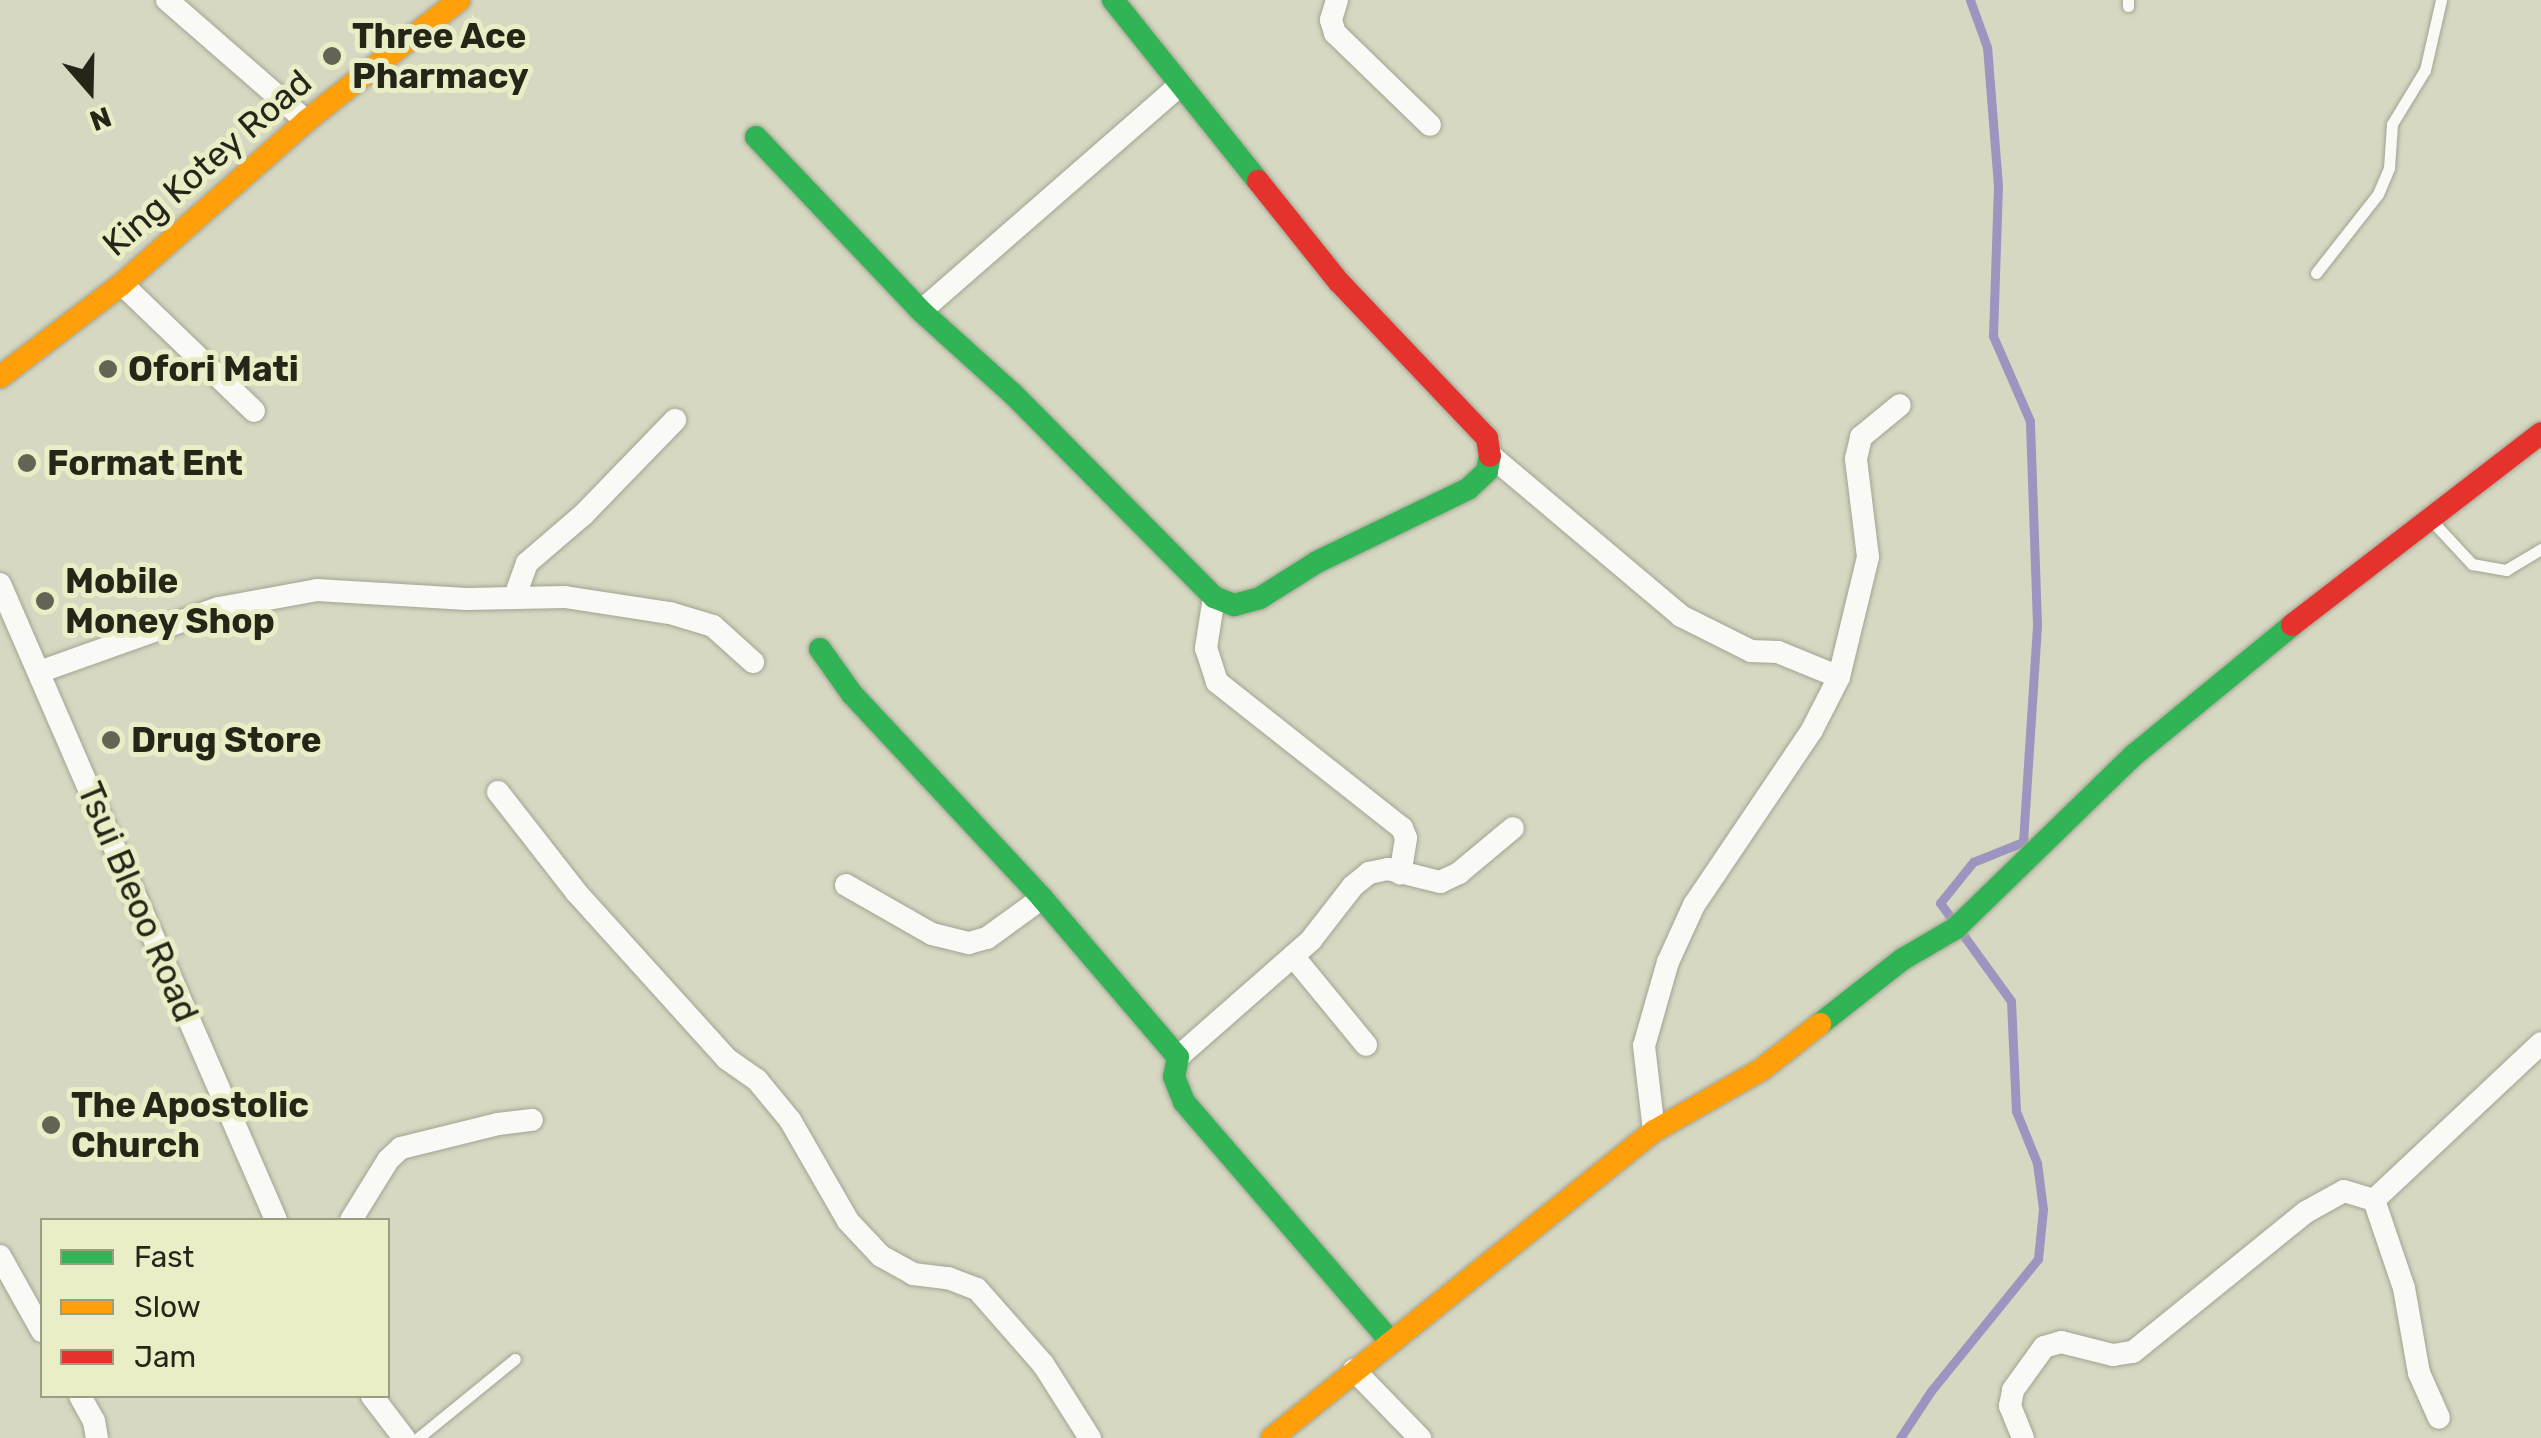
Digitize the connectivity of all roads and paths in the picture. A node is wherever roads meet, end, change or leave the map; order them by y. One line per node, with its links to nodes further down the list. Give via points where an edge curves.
1 (167, 0): 7 (street)
2 (459, 0): 7 (street, King Kotey Road)
3 (1113, 0): 6 (street)
4 (1337, 0): 8 (street, via 1335,33)
5 (2441, 0): 10 (lane, via 2425,70 2392,124 2390,168 2378,194)
6 (1180, 85): 12 (street); 18 (street, via 1339,282 1486,438)
7 (306, 121): 11 (street, King Kotey Road)
8 (1430, 125)
9 (756, 137): 12 (street)
10 (2316, 272)
11 (122, 284): 13 (street, King Kotey Road); 15 (street)
12 (921, 311): 23 (street)
13 (0, 377)
14 (1900, 405): 27 (street, via 1861,438 1856,460 1868,557)
15 (254, 412)
16 (674, 420): 22 (street, via 527,563)
17 (2541, 433): 19 (street)
18 (1490, 455): 23 (street, via 1487,471 1468,489 1317,562 1260,598 1234,606); 27 (street, via 1680,616 1751,651 1778,652)
19 (2432, 520): 20 (lane, via 2472,564 2506,570); 38 (street, via 2234,669 1956,928 1903,959 1762,1070)
20 (2541, 549)
21 (0, 584): 26 (street, Tsui Bleoo Road)
22 (515, 596): 25 (street, via 670,613 713,626); 26 (street, via 317,590 219,608)
23 (1214, 597): 30 (street, via 1206,648 1218,682 1402,828)
24 (820, 649): 32 (street, via 852,694)
25 (753, 662)
26 (39, 672): 40 (street, Tsui Bleoo Road)
27 (1839, 677): 38 (street, via 1812,730 1700,894 1668,962 1644,1046)
28 (498, 792): 53 (street, via 576,892 727,1059 757,1080 848,1220 881,1256 913,1274 976,1289 1042,1364)
29 (1513, 828): 30 (street, via 1440,882)
30 (1400, 874): 33 (street, via 1370,873)
31 (846, 885): 32 (street, via 932,934 969,943 988,938)
32 (1042, 898): 36 (street)
33 (1293, 956): 35 (street); 36 (street)
34 (2541, 1043): 39 (street)
35 (1366, 1045)
36 (1178, 1057): 44 (street, via 1174,1077 1184,1102)
37 (532, 1120): 41 (street, via 401,1148)
38 (1654, 1130): 44 (street)
39 (2374, 1200): 49 (street, via 2404,1288 2419,1374); 56 (street, via 2344,1191 2306,1212 2134,1352 2113,1355 2061,1342 2044,1347 2013,1390 2010,1406)
40 (275, 1218)
41 (353, 1218)
42 (0, 1256): 43 (street)
43 (40, 1327)
44 (1391, 1342): 46 (street)
45 (515, 1360): 52 (lane)
46 (1354, 1370): 54 (street); 55 (street)
47 (81, 1398): 50 (street)
48 (374, 1398): 51 (street)
49 (2439, 1418)
50 (97, 1438)
51 (404, 1438)
52 (418, 1438)
53 (1090, 1438)
54 (1272, 1438)
55 (1420, 1438)
56 (2024, 1438)

